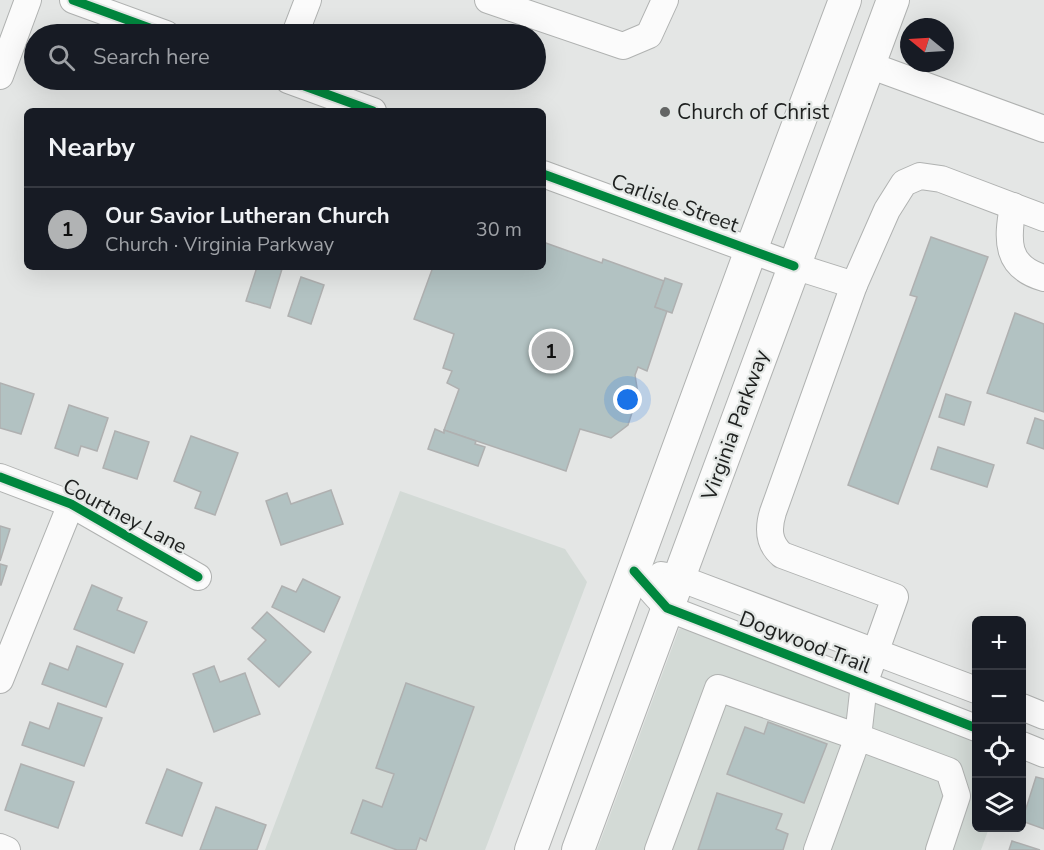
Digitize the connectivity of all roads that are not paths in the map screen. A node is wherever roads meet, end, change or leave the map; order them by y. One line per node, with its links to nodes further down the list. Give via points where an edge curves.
1 (28, 0): 11 (street)
2 (73, 0): 8 (street)
3 (308, 0): 9 (street)
4 (488, 0): 7 (street, via 623,46 649,34)
5 (845, 0): 18 (main road)
6 (892, 0): 10 (main road, Virginia Parkway)
7 (660, 1)
8 (139, 24)
9 (300, 24)
10 (869, 65): 14 (street); 19 (main road, Virginia Parkway)
11 (0, 76)
12 (315, 90): 13 (street)
13 (365, 108)
14 (1044, 129)
15 (546, 175): 18 (street, Carlisle Street)
16 (1013, 206): 17 (street); 20 (street, via 1013,257 1025,270); 21 (street, via 941,179 920,176 904,183 886,210)
17 (1044, 218)
18 (751, 250): 19 (street, Carlisle Street); 24 (main road)
19 (794, 266): 21 (street, Carlisle Street); 26 (main road, Virginia Parkway)
20 (1044, 278)
21 (854, 285): 28 (street, via 771,519 770,535 774,549 782,555 895,597)
22 (0, 477): 23 (street, Courtney Lane)
23 (70, 504): 25 (street, Courtney Lane); 29 (street)
24 (634, 571): 26 (street, Dogwood Trail); 27 (street, Dogwood Trail); 40 (main road)
25 (198, 577)
26 (679, 578): 27 (main road, Virginia Parkway); 28 (street, Dogwood Trail)
27 (668, 608): 30 (street, Dogwood Trail); 41 (main road, Virginia Parkway)
28 (874, 652): 30 (street); 31 (street, Dogwood Trail)
29 (0, 680)
30 (864, 684): 34 (street, Dogwood Trail); 35 (street)
31 (972, 689)
32 (1026, 709): 33 (street)
33 (1044, 716)
34 (972, 726)
35 (858, 737): 42 (street, via 718,688); 43 (street); 44 (street, via 949,771 957,796)
36 (1026, 747): 37 (street)
37 (1044, 754)
38 (0, 848): 39 (street)
39 (7, 850)
40 (531, 850)
41 (578, 850)
42 (658, 850)
43 (817, 850)
44 (939, 850)

